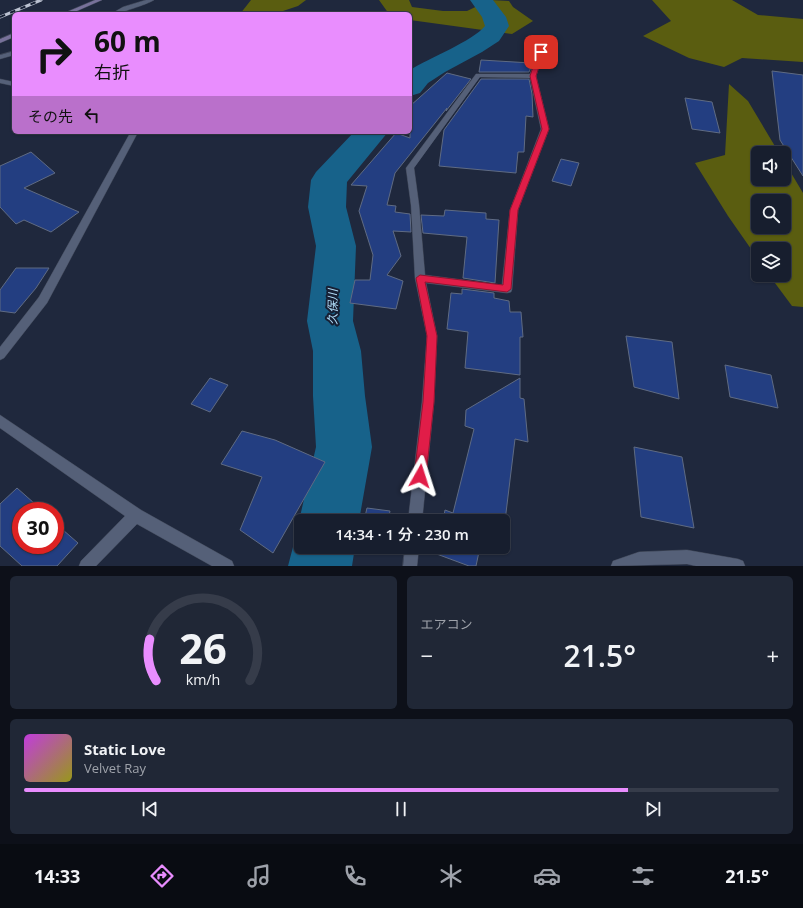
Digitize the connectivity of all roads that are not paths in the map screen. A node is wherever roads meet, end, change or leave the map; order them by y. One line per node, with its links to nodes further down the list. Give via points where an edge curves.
1 (99, 0): 3 (main road)
2 (152, 0): 4 (street)
3 (70, 12)
4 (118, 12)
5 (12, 36): 7 (main road)
6 (545, 40): 10 (street)
7 (0, 41)
8 (12, 54): 9 (street)
9 (0, 57)
10 (533, 76): 14 (street, via 478,75 410,168); 14 (street, via 545,129 514,210 507,289)
11 (0, 81): 12 (street)
12 (12, 84)
13 (133, 134): 15 (street, via 43,300)
14 (420, 278): 17 (street, via 432,336 428,402)
15 (0, 355)
16 (0, 421): 18 (street)
17 (416, 514)
18 (136, 515): 20 (street); 21 (street)
19 (411, 554): 22 (street)
20 (86, 566)
21 (228, 566)
22 (410, 566)
23 (618, 566): 24 (street, via 639,559 687,557)
24 (738, 566)

